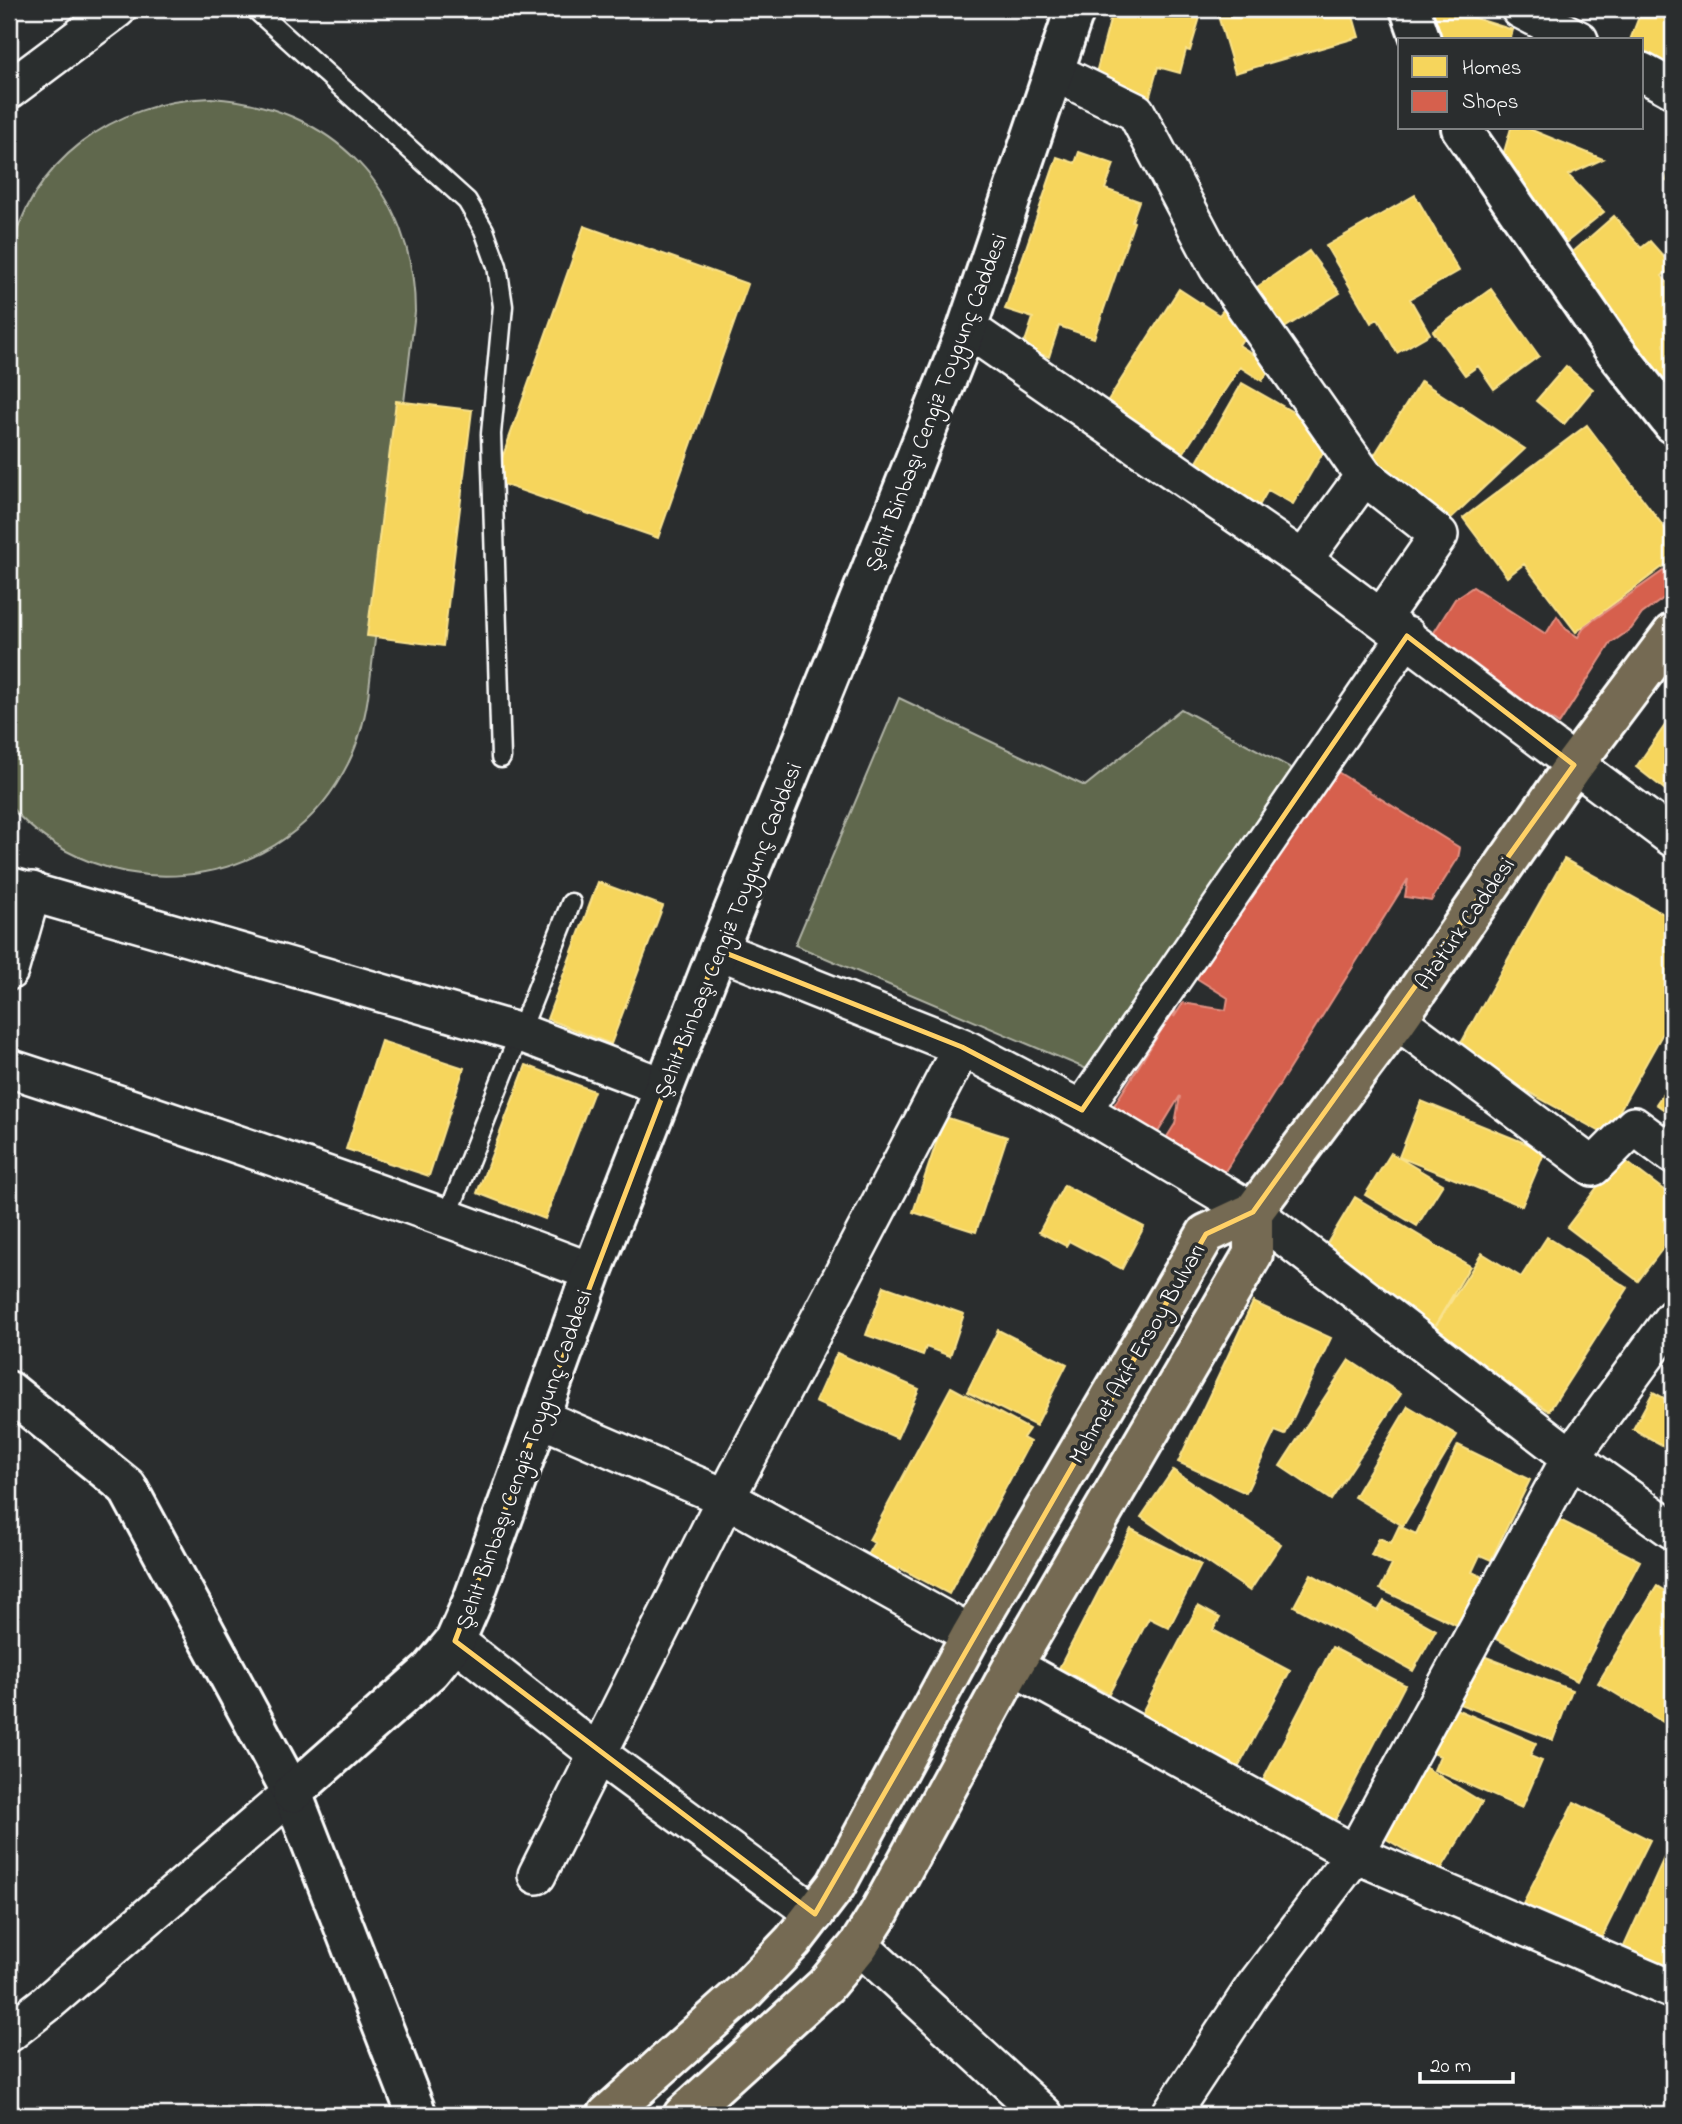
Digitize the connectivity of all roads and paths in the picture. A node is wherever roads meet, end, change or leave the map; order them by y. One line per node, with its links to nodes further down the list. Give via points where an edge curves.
1 (117, 9): 11 (street)
2 (255, 9): 19 (lane, via 467,201 497,266 503,306 491,434)
3 (1075, 9): 8 (main road, Şehit Binbaşı Cengiz Toygunç Caddesi)
4 (1410, 9): 6 (main road)
5 (1536, 13): 7 (street)
6 (1420, 38)
7 (1576, 38)
8 (1054, 72): 13 (main road, Şehit Binbaşı Cengiz Toygunç Caddesi); 15 (street, via 1136,112 1218,267)
9 (1644, 73): 10 (street)
10 (1673, 89)
11 (9, 90)
12 (1462, 130): 14 (main road, via 1613,348)
13 (967, 328): 16 (street); 24 (main road, Şehit Binbaşı Cengiz Toygunç Caddesi)
14 (1673, 424)
15 (1364, 476): 16 (street); 17 (street, via 1439,535)
16 (1303, 560): 17 (street)
17 (1394, 627): 20 (street); 31 (street)
18 (1673, 633): 20 (main road, Atatürk Caddesi)
19 (501, 758)
20 (1574, 765): 21 (street); 26 (main road, Atatürk Caddesi)
21 (1673, 838)
22 (20, 888): 25 (street); 27 (street)
23 (571, 903): 27 (lane)
24 (718, 950): 28 (street); 30 (main road, Şehit Binbaşı Cengiz Toygunç Caddesi)
25 (9, 971)
26 (1396, 1020): 32 (street, via 1593,1167 1634,1126); 33 (main road, Atatürk Caddesi)
27 (521, 1033): 30 (street); 34 (lane)
28 (962, 1047): 31 (street); 40 (street)
29 (9, 1069): 34 (street)
30 (664, 1087): 35 (main road, Şehit Binbaşı Cengiz Toygunç Caddesi)
31 (1082, 1110): 33 (street)
32 (1673, 1155)
33 (1253, 1212): 39 (street); 42 (main road, Mehmet Akif Ersoy Bulvarı, via 1206,1234); 44 (main road, via 1252,1254)
34 (447, 1217): 35 (street)
35 (592, 1272): 38 (main road, Şehit Binbaşı Cengiz Toygunç Caddesi)
36 (1673, 1318): 39 (street)
37 (9, 1391): 46 (main road, via 127,1487)
38 (538, 1417): 40 (street); 43 (main road, Şehit Binbaşı Cengiz Toygunç Caddesi)
39 (1571, 1457): 41 (street); 47 (street)
40 (726, 1498): 42 (street); 45 (street)
41 (1673, 1530)
42 (971, 1635): 49 (main road, Mehmet Akif Ersoy Bulvarı, via 836,1885)
43 (456, 1641): 45 (street); 46 (main road, Şehit Binbaşı Cengiz Toygunç Caddesi, via 430,1671)
44 (1013, 1666): 47 (street); 50 (main road)
45 (598, 1754): 48 (street); 49 (street)
46 (292, 1793): 52 (street); 53 (main road)
47 (1355, 1854): 51 (street); 57 (street, via 1253,1989)
48 (537, 1875)
49 (815, 1914): 54 (main road, Mehmet Akif Ersoy Bulvarı, via 744,1992)
50 (859, 1945): 55 (main road, via 825,1986); 56 (street)
51 (1673, 1990)
52 (9, 2033)
53 (417, 2115)
54 (607, 2115)
55 (683, 2115)
56 (1044, 2115)
57 (1170, 2115)

